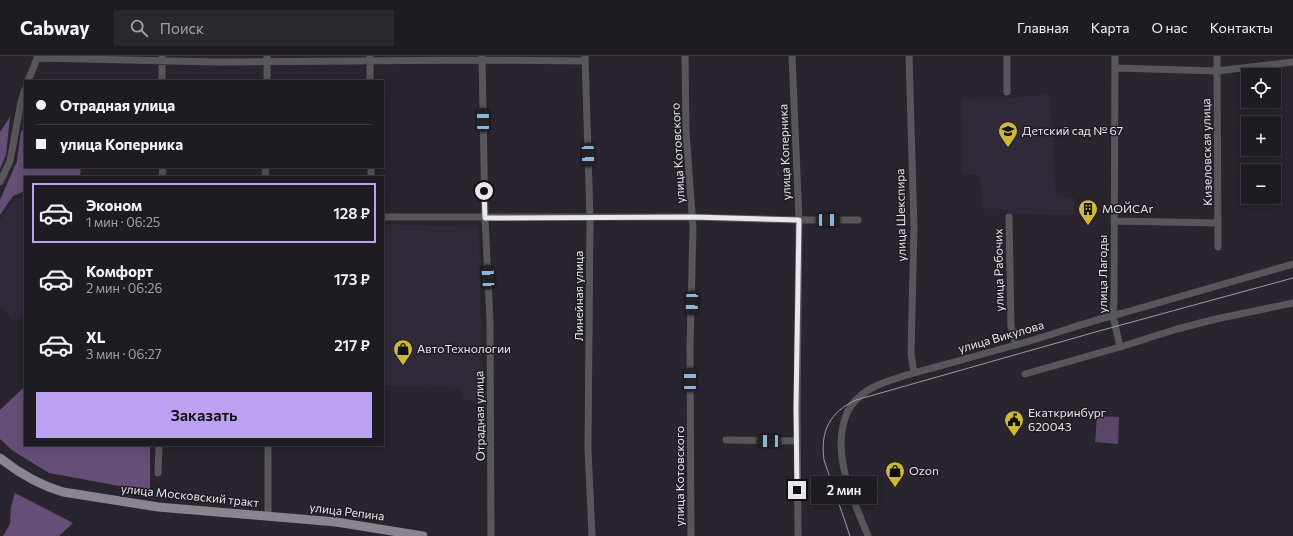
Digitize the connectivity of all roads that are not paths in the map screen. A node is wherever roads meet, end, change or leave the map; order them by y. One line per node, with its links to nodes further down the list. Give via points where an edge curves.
1 (685, 56): 24 (street, улица Котовского, via 686,131)
2 (792, 56): 28 (street, улица Коперника)
3 (909, 56): 38 (street, улица Шекспира, via 914,227 911,354)
4 (1007, 56): 21 (street)
5 (1115, 56): 14 (street, улица Лагоды)
6 (1217, 56): 15 (street, Кизеловская улица)
7 (38, 57): 9 (street); 16 (street)
8 (482, 58): 11 (street); 12 (street); 26 (street, Отрадная улица)
9 (162, 59): 10 (street); 17 (street)
10 (268, 59): 11 (street); 18 (street)
11 (370, 59): 19 (street)
12 (585, 59): 27 (street, Линейная улица)
13 (1293, 62): 15 (street)
14 (1115, 68): 15 (street); 30 (street, улица Лагоды)
15 (1217, 71): 31 (street, Кизеловская улица)
16 (28, 80)
17 (162, 80)
18 (267, 80)
19 (370, 80)
20 (24, 92): 22 (street, via 10,161)
21 (1007, 92)
22 (0, 182)
23 (384, 217): 26 (street)
24 (693, 217): 27 (street); 28 (street); 50 (street, улица Котовского, via 690,348)
25 (1009, 217): 36 (street, улица Рабочих, via 1011,326)
26 (485, 218): 27 (street); 48 (street, Отрадная улица, via 490,321)
27 (590, 218): 49 (street, Линейная улица, via 588,448)
28 (799, 220): 29 (street); 41 (street, улица Коперника)
29 (858, 220)
30 (1114, 221): 31 (street); 35 (street, улица Лагоды)
31 (1218, 223): 32 (street, Кизеловская улица)
32 (1218, 247)
33 (1293, 264): 35 (street, улица Викулова)
34 (1293, 303): 37 (street, via 1216,319)
35 (1113, 316): 36 (street, улица Викулова); 37 (street, улица Лагоды)
36 (1016, 345): 38 (street, улица Викулова)
37 (1120, 347): 39 (street)
38 (914, 373): 52 (street, улица Викулова, via 879,385 865,393 852,405 844,423 841,441 845,475)
39 (1025, 374)
40 (726, 440): 41 (street)
41 (797, 442): 51 (street, улица Коперника)
42 (159, 446): 45 (street)
43 (268, 446): 46 (street)
44 (0, 458): 46 (main road, улица Московский тракт, via 20,473 48,488 62,492 158,507)
45 (158, 473)
46 (268, 516): 47 (main road, улица Репина, via 343,523)
47 (423, 536)
48 (491, 536)
49 (592, 536)
50 (691, 536)
51 (798, 536)
52 (868, 536)

